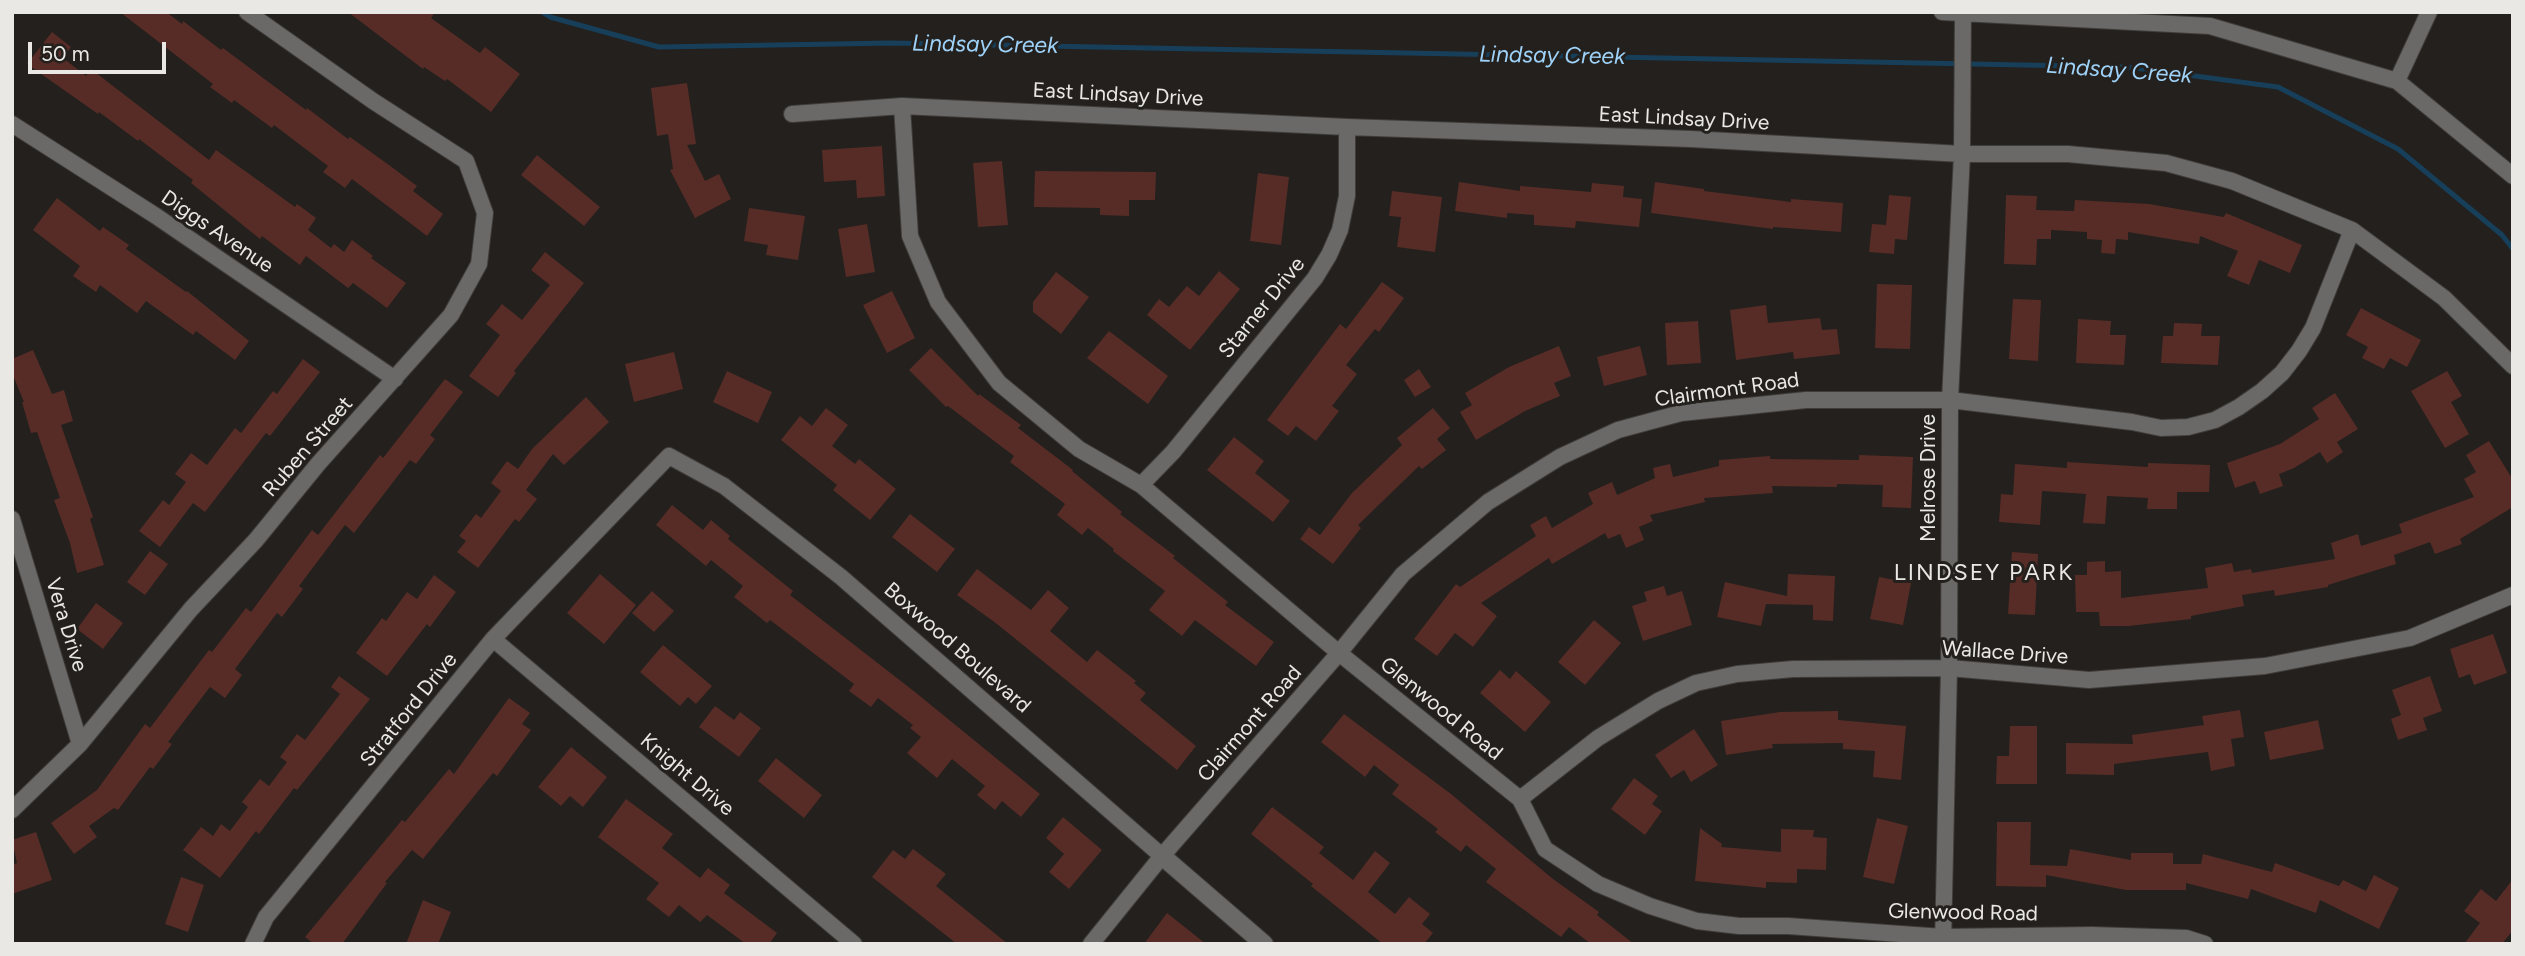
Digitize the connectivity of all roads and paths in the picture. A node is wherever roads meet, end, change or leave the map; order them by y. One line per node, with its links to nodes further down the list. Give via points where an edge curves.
1 (247, 12): 16 (street, Ruben Street, via 466,161 485,213 480,264 451,315)
2 (1942, 12): 4 (street)
3 (2429, 12): 5 (street)
4 (1963, 13): 5 (street, via 2210,26); 10 (street, Melrose Drive)
5 (2397, 81): 11 (street)
6 (902, 106): 7 (street, East Lindsay Drive); 9 (street, East Lindsay Drive); 18 (street, Glenwood Road, via 910,236 938,302 999,383 1079,449)
7 (792, 114)
8 (12, 124): 16 (street, Diggs Avenue)
9 (1347, 127): 10 (street, East Lindsay Drive); 18 (street, Starner Drive, via 1347,196 1329,255 1173,452)
10 (1962, 154): 14 (street, East Lindsay Drive, via 2068,154 2166,163 2232,181); 17 (street, Melrose Drive)
11 (2489, 157): 12 (street); 13 (street)
12 (2513, 164)
13 (2513, 176)
14 (2352, 230): 15 (street, East Lindsay Drive, via 2444,298); 17 (street, Clairmont Road, via 2313,328 2299,351 2262,391 2215,420 2161,428)
15 (2513, 366)
16 (395, 379): 25 (street, Ruben Street, via 191,609)
17 (1950, 400): 23 (street, Clairmont Road, via 1807,400 1681,413 1618,430 1560,457 1488,502 1403,574); 24 (street, Melrose Drive)
18 (1140, 485): 23 (street, Glenwood Road)
19 (612, 513): 22 (street, Stratford Drive); 28 (street, Boxwood Boulevard, via 668,456 724,486 841,577)
20 (12, 519): 25 (street, Vera Drive)
21 (2513, 595): 24 (street, Wallace Drive, via 2410,638 2265,666 2089,680)
22 (493, 639): 30 (street, Stratford Drive, via 266,917); 31 (street, Knight Drive)
23 (1339, 653): 26 (street, Glenwood Road); 28 (street, Clairmont Road)
24 (1949, 668): 26 (street, Wallace Drive, via 1793,668 1696,683 1598,738); 29 (street, Melrose Drive)
25 (80, 744): 27 (street, Ruben Street)
26 (1520, 799): 29 (street, Glenwood Road, via 1545,849 1598,884 1650,906 1697,921 1739,926)
27 (12, 810)
28 (1162, 856): 32 (street, Clairmont Road); 33 (street, Boxwood Boulevard)
29 (1943, 940): 34 (street, Glenwood Road, via 2132,936 2186,938)
30 (253, 944)
31 (854, 944)
32 (1091, 944)
33 (1264, 944)
34 (2205, 944)

